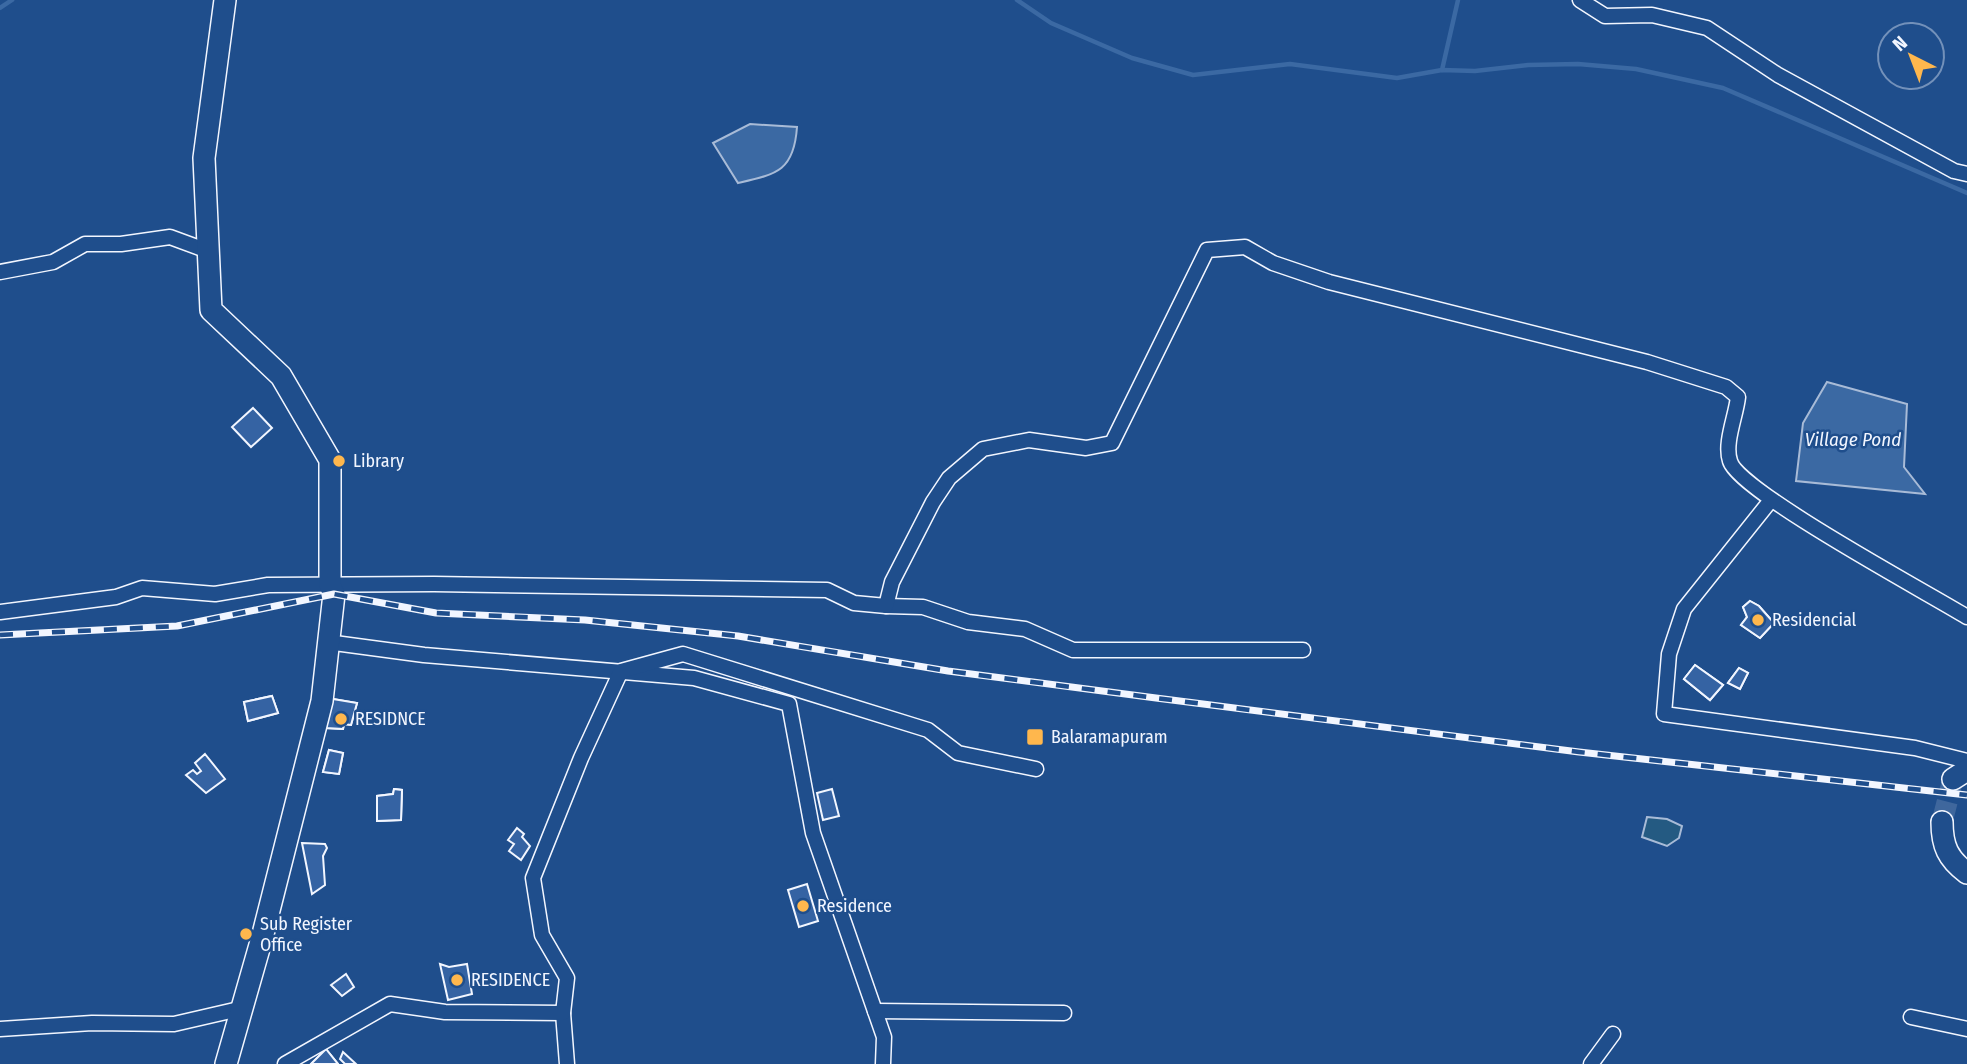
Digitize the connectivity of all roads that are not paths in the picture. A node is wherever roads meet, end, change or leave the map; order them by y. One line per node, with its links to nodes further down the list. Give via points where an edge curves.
1 (225, 0): 4 (main road, via 204,158)
2 (1580, 0): 3 (street, via 1605,16 1652,15 1707,28 1871,128)
3 (1967, 174)
4 (208, 251): 5 (street, via 170,237 86,244 53,262); 7 (main road, via 211,310 281,376 330,460)
5 (0, 272)
6 (1771, 500): 8 (street, via 1730,462 1738,397 1726,387 1647,362 1329,282 1273,263 1245,247 1207,250 1112,443 1086,448 1030,440 983,449 948,478 933,502 892,582); 10 (street); 14 (street, via 1684,609 1669,654 1664,714 1915,748)
7 (330, 585): 8 (street, via 827,590 853,603); 9 (street, via 268,586 215,594 142,588 116,597); 11 (main road, via 334,594)
8 (886, 606): 12 (street, via 923,607 968,622 1025,629 1073,649)
9 (0, 612)
10 (1967, 617)
11 (327, 642): 13 (street); 18 (main road, via 322,701)
12 (1303, 650)
13 (621, 671): 15 (street, via 683,654 928,730 958,753); 19 (street, via 694,678 789,704 813,833); 20 (street, via 533,878 542,935 567,978)
14 (1967, 761)
15 (1036, 769)
16 (1942, 822): 17 (main road, via 1945,850 1951,862)
17 (1967, 873)
18 (239, 1009): 23 (street, via 174,1024 92,1023); 26 (main road)
19 (875, 1011): 21 (street); 29 (street, via 884,1037)
20 (563, 1013): 27 (street, via 444,1012 390,1004); 28 (street)
21 (1064, 1013)
22 (1911, 1017): 24 (street)
23 (0, 1030)
24 (1967, 1030)
25 (1613, 1034): 30 (street)
26 (226, 1064)
27 (285, 1064)
28 (567, 1064)
29 (883, 1064)
30 (1591, 1064)

